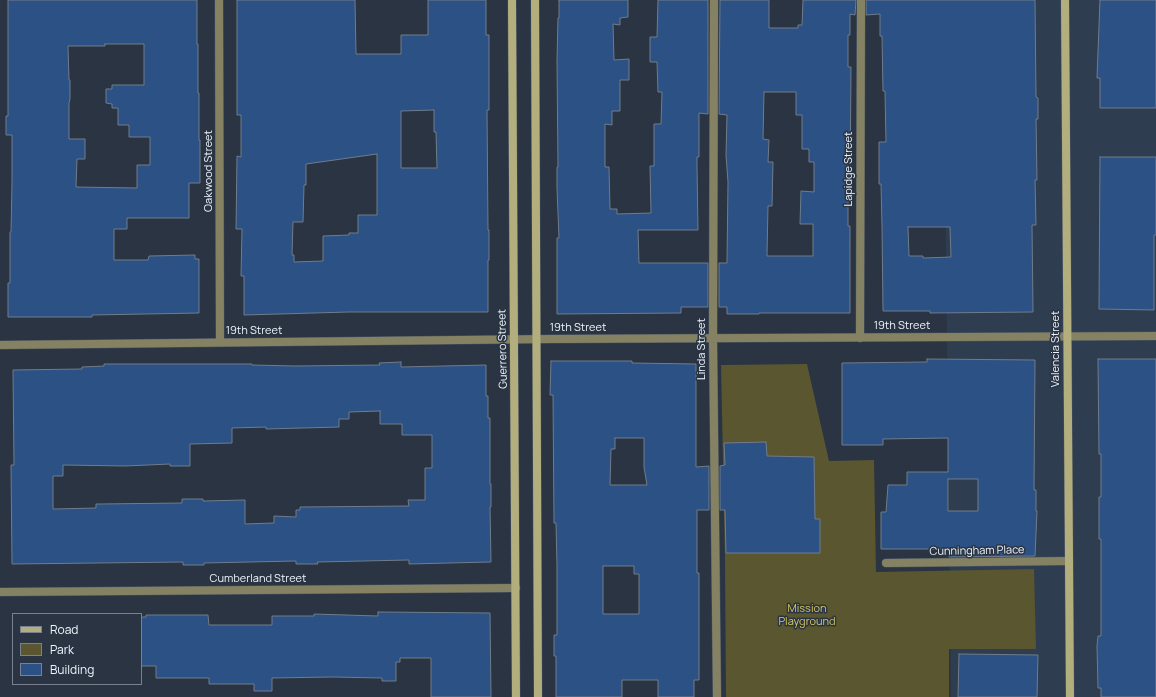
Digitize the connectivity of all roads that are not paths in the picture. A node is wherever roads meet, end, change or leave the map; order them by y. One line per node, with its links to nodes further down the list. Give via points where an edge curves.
1 (220, 0): 13 (street, Oakwood Street)
2 (512, 0): 12 (main road, Guerrero Street)
3 (535, 0): 10 (main road)
4 (714, 0): 11 (street, Linda Street)
5 (860, 0): 9 (street, Lapidge Street)
6 (1065, 0): 8 (main road, Valencia Street)
7 (1156, 336): 8 (street, 19th Street)
8 (1067, 337): 9 (street, 19th Street); 15 (main road, Valencia Street)
9 (860, 338): 11 (street, 19th Street)
10 (536, 339): 11 (street, 19th Street); 12 (street, 19th Street); 20 (main road)
11 (713, 339): 21 (street, Linda Street)
12 (513, 340): 13 (street, 19th Street); 17 (main road, Guerrero Street)
13 (220, 342): 14 (street, 19th Street)
14 (0, 345)
15 (1069, 561): 16 (street, Cunningham Place); 22 (main road, Valencia Street)
16 (886, 563)
17 (516, 588): 18 (street, Cumberland Street); 19 (main road, Guerrero Street)
18 (0, 592)
19 (516, 697)
20 (538, 697)
21 (717, 697)
22 (1070, 697)

